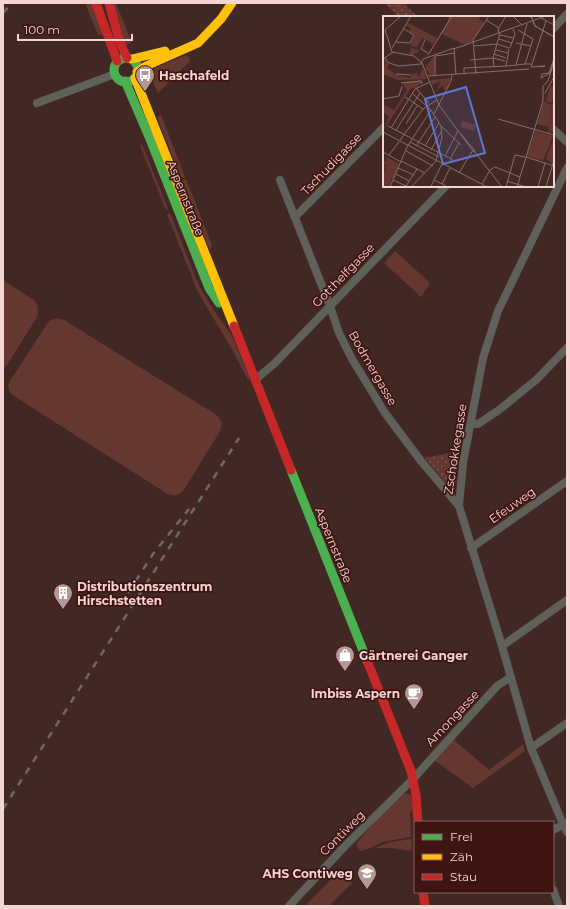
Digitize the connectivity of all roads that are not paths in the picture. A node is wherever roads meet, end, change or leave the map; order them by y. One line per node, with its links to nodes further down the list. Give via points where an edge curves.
1 (96, 3): 7 (main road)
2 (109, 3): 6 (main road, Aspernstraße, via 120,40)
3 (229, 6): 6 (main road, via 218,12 186,43 162,52); 9 (main road, via 222,19 193,46 146,66)
4 (567, 14): 5 (street)
5 (554, 28)
6 (129, 58): 7 (main road); 9 (main road, Aspernstraße, via 136,64)
7 (117, 61): 8 (main road, via 114,67)
8 (115, 74): 10 (main road); 11 (street)
9 (136, 75): 10 (main road, via 130,81); 20 (main road, Aspernstraße)
10 (125, 81): 20 (main road, Aspernstraße, via 209,288)
11 (37, 104)
12 (383, 128): 18 (street, Tschudigasse)
13 (554, 130): 14 (street)
14 (567, 142)
15 (567, 168): 23 (street, Zschokkegasse, via 498,311 483,358)
16 (280, 180): 18 (street, Bodmergasse)
17 (445, 187): 19 (street, Gotthelfgasse)
18 (295, 217): 19 (street, Bodmergasse)
19 (330, 306): 22 (street, Gotthelfgasse); 25 (street, Bodmergasse, via 339,333 352,359 385,413)
20 (230, 320): 22 (main road, Aspernstraße)
21 (567, 348): 23 (street, via 536,380 499,410 478,424)
22 (256, 379): 32 (main road, Aspernstraße)
23 (471, 424): 25 (street, Zschokkegasse, via 463,463)
24 (567, 481): 26 (street, Efeuweg)
25 (459, 506): 26 (street, Zschokkegasse)
26 (471, 548): 28 (street, Zschokkegasse)
27 (567, 600): 28 (street)
28 (502, 646): 29 (street, Zschokkegasse)
29 (511, 677): 31 (street, Zschokkegasse); 32 (street, Amongasse, via 498,686)
30 (567, 723): 31 (street)
31 (531, 748): 34 (street, Zschokkegasse)
32 (413, 779): 33 (main road, Aspernstraße); 38 (street, Contiweg)
33 (418, 821)
34 (566, 826): 35 (street)
35 (554, 830)
36 (554, 892): 40 (street)
37 (423, 893): 39 (main road)
38 (289, 906)
39 (424, 906)
40 (559, 906)

